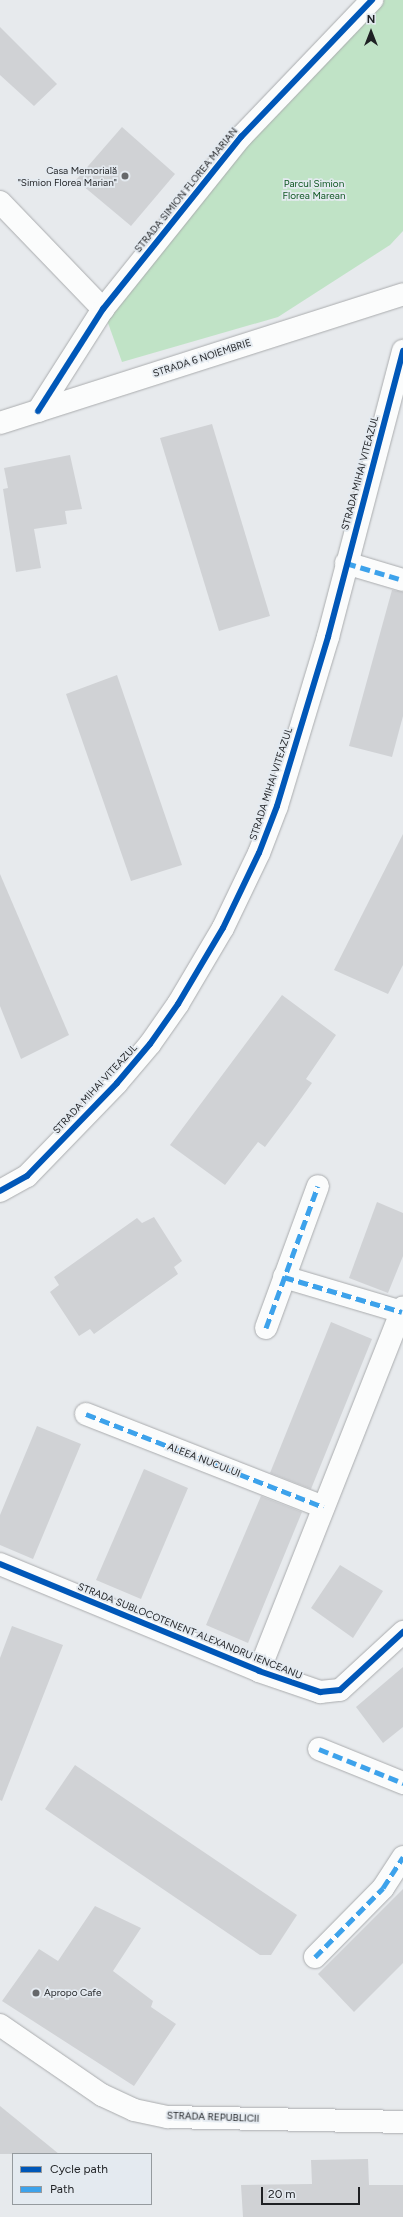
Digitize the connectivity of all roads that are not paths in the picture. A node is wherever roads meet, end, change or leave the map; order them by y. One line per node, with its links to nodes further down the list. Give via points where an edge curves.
1 (372, 0): 4 (street, STRADA SIMION FLOREA MARIAN, via 241,137)
2 (0, 202): 4 (street)
3 (403, 294): 6 (street, STRADA 6 NOIEMBRIE)
4 (103, 309): 6 (street, STRADA SIMION FLOREA MARIAN)
5 (403, 351): 8 (street, STRADA MIHAI VITEAZUL)
6 (38, 411): 7 (street, STRADA 6 NOIEMBRIE)
7 (0, 423)
8 (346, 563): 9 (street); 11 (street, STRADA MIHAI VITEAZUL, via 328,637 277,806 259,853 223,928 178,1004 150,1044 117,1083 27,1176)
9 (403, 580)
10 (318, 1186): 12 (street)
11 (0, 1192)
12 (284, 1277): 13 (street); 14 (street)
13 (402, 1310): 16 (street)
14 (266, 1328)
15 (86, 1414): 16 (street, ALEEA NUCULUI)
16 (323, 1507): 19 (street)
17 (0, 1564): 19 (street, STRADA SUBLOCOTENENT ALEXANDRU IENCEANU)
18 (403, 1632): 19 (street, STRADA SUBLOCOTENENT ALEXANDRU IENCEANU, via 340,1690 320,1692 302,1688)
19 (259, 1671)
20 (319, 1749): 21 (street)
21 (403, 1784)
22 (403, 1857): 23 (street, via 383,1888)
23 (315, 1957)
24 (0, 2025): 25 (street, STRADA REPUBLICII, via 102,2094 134,2110 168,2117)
25 (403, 2122)

